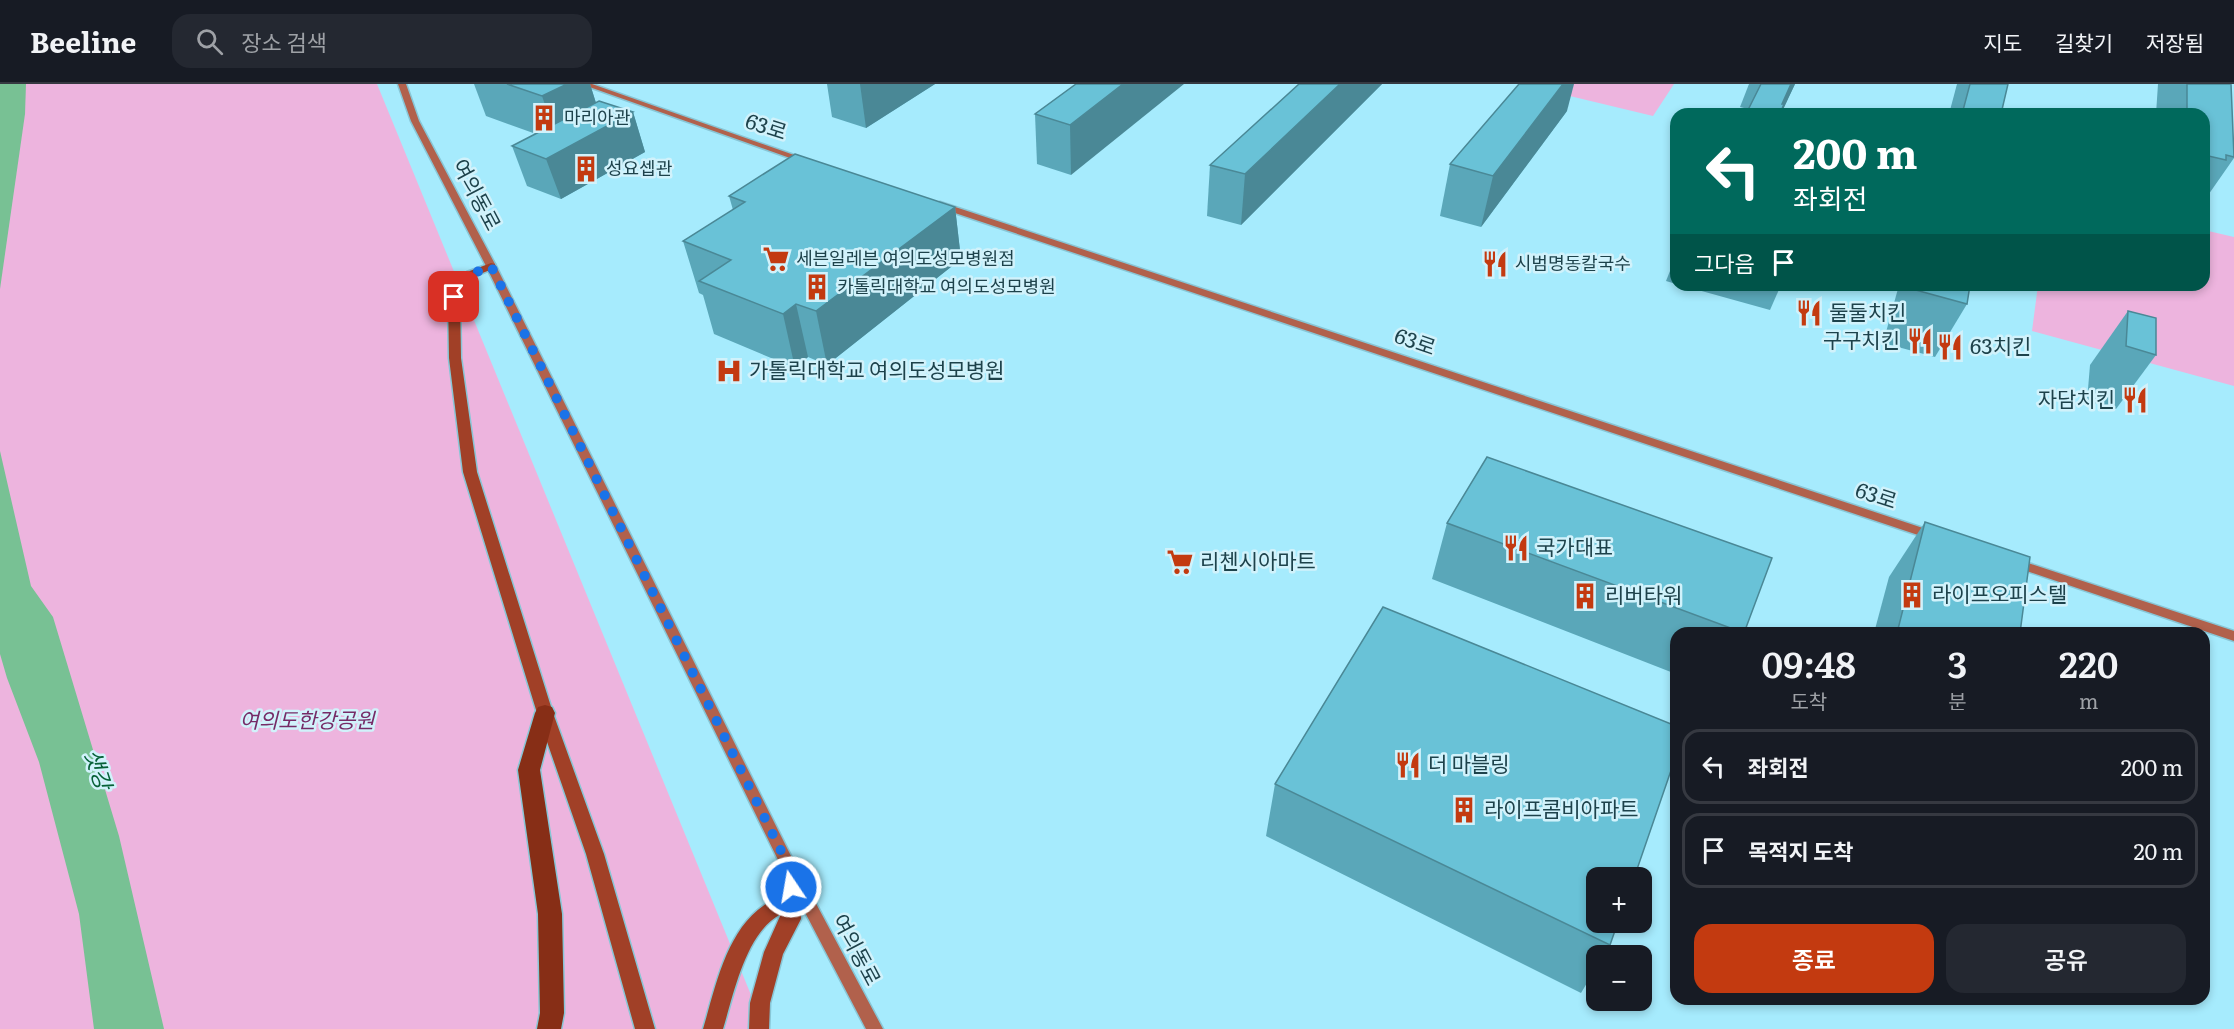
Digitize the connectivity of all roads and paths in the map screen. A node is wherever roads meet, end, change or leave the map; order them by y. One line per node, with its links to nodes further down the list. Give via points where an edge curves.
1 (402, 84): 5 (street, 여의동로, via 415,121)
2 (585, 84): 3 (street, 63로)
3 (819, 165)
4 (928, 201): 6 (street, 63로)
5 (491, 266): 11 (main road, via 467,277 454,297 458,395 470,472); 12 (street, 여의동로)
6 (1946, 540)
7 (2003, 559): 8 (street)
8 (2207, 627)
9 (2210, 628): 10 (street)
10 (2234, 636)
11 (545, 713): 13 (highway, via 529,770 550,914); 14 (main road, via 595,854)
12 (791, 871): 15 (main road, via 789,902 767,912 751,928); 16 (main road, via 791,919 774,952 760,1003); 17 (street, 여의동로)
13 (549, 1029)
14 (645, 1029)
15 (712, 1029)
16 (759, 1029)
17 (875, 1029)

